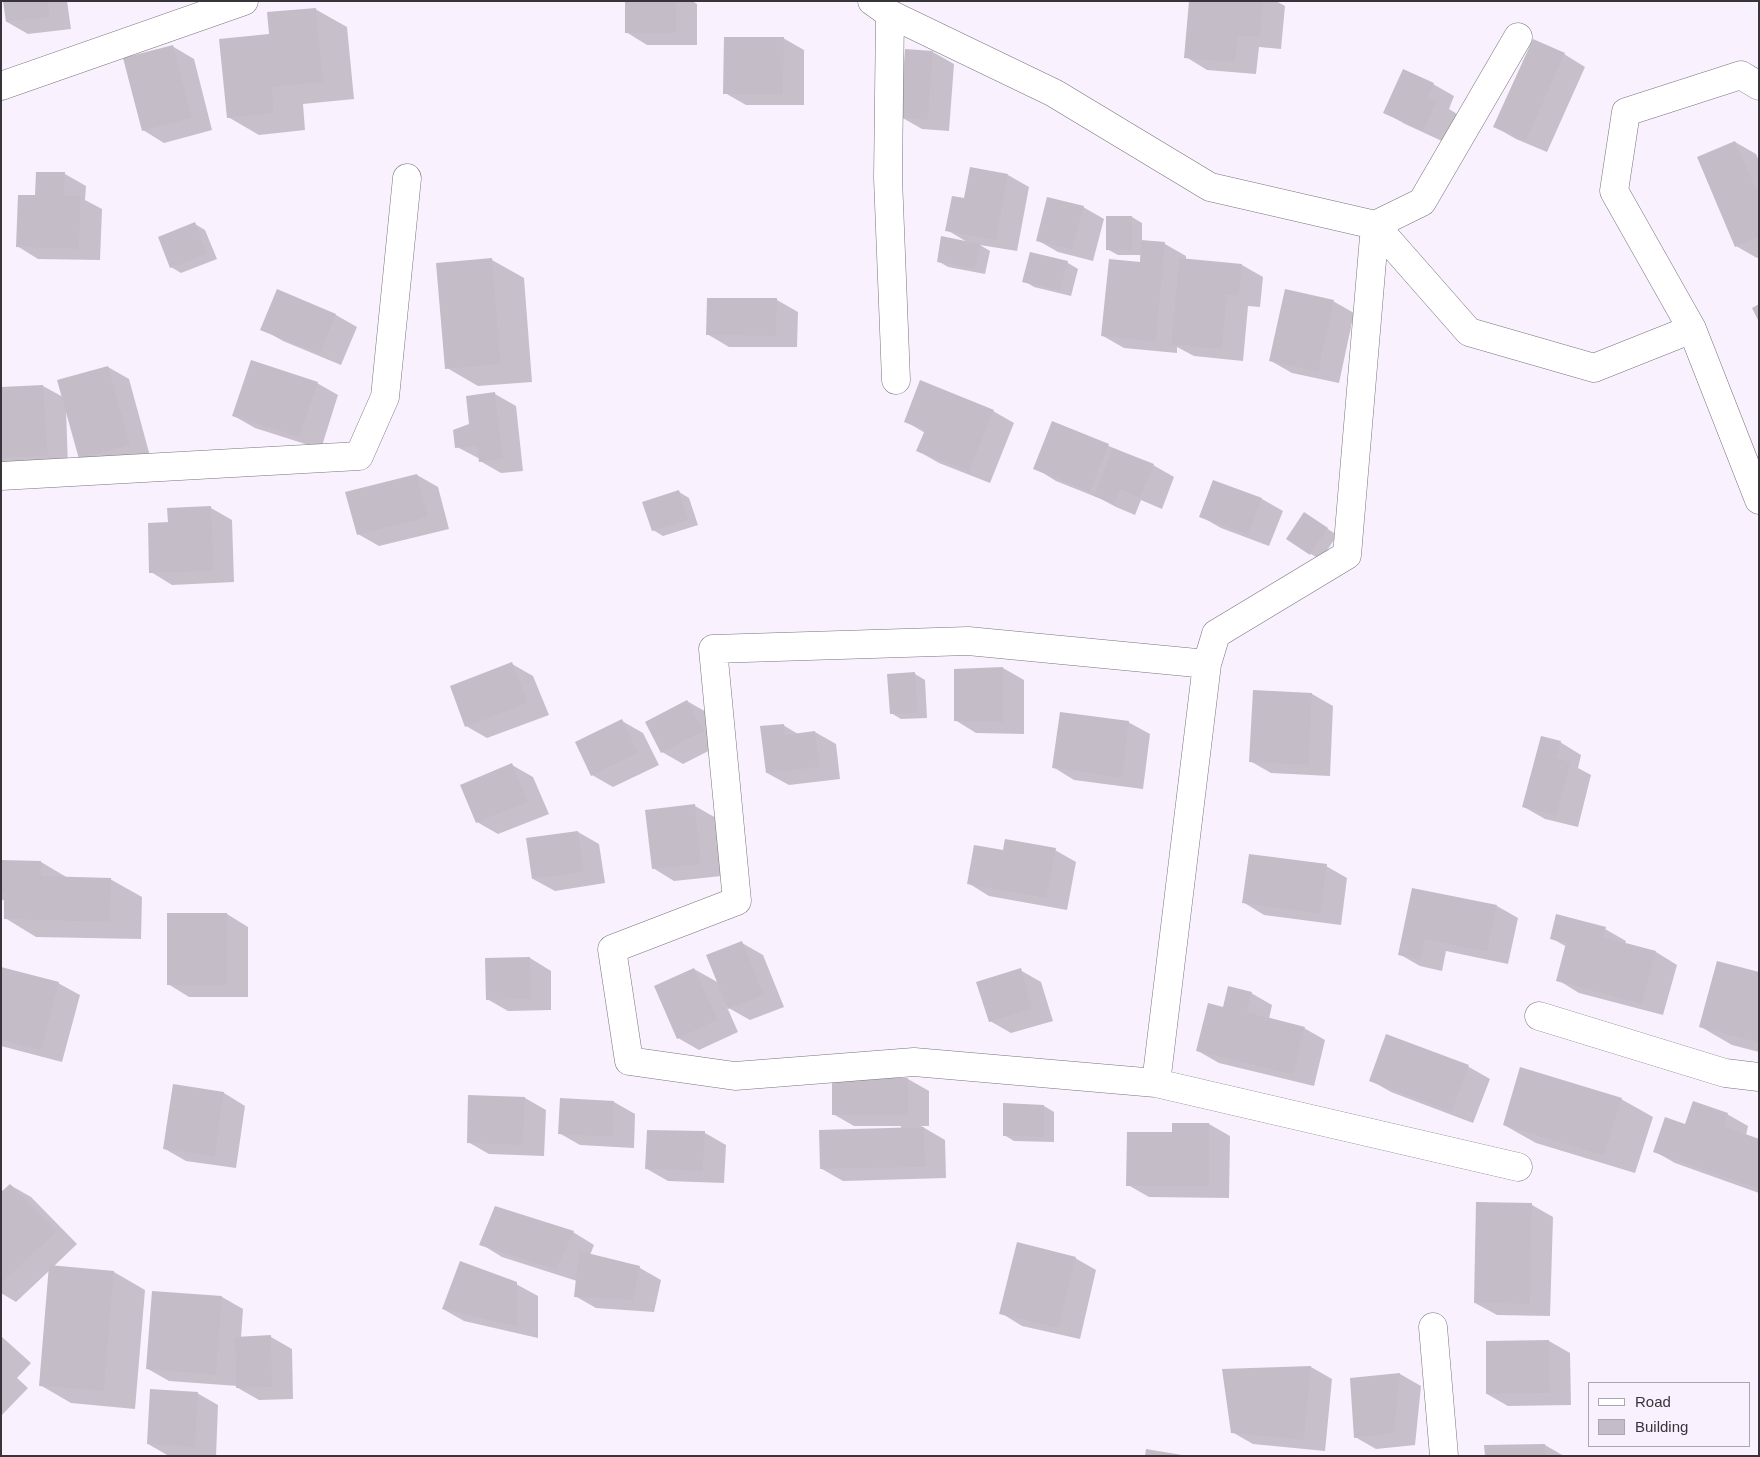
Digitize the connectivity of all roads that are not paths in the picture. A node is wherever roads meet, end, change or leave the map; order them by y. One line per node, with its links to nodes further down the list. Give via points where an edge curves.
1 (244, 1): 4 (street)
2 (881, 7): 7 (street, via 1054,93 1210,186); 9 (street)
3 (1518, 37): 7 (street, via 1422,202)
4 (1, 86)
5 (1759, 86): 8 (street, via 1741,75 1626,112 1614,191)
6 (407, 178): 10 (street, via 385,397 359,456)
7 (1375, 225): 8 (street, via 1469,332 1594,368); 12 (street, via 1347,555 1216,634)
8 (1692, 329): 11 (street)
9 (896, 380)
10 (1, 476)
11 (1759, 500)
12 (1208, 664): 15 (street); 15 (street, via 968,642 713,649 736,901 612,950 629,1061 735,1076 914,1062)
13 (1539, 1016): 14 (street, via 1726,1073)
14 (1759, 1077)
15 (1156, 1083): 16 (street)
16 (1518, 1166)
17 (1432, 1327): 18 (street)
18 (1444, 1456)

